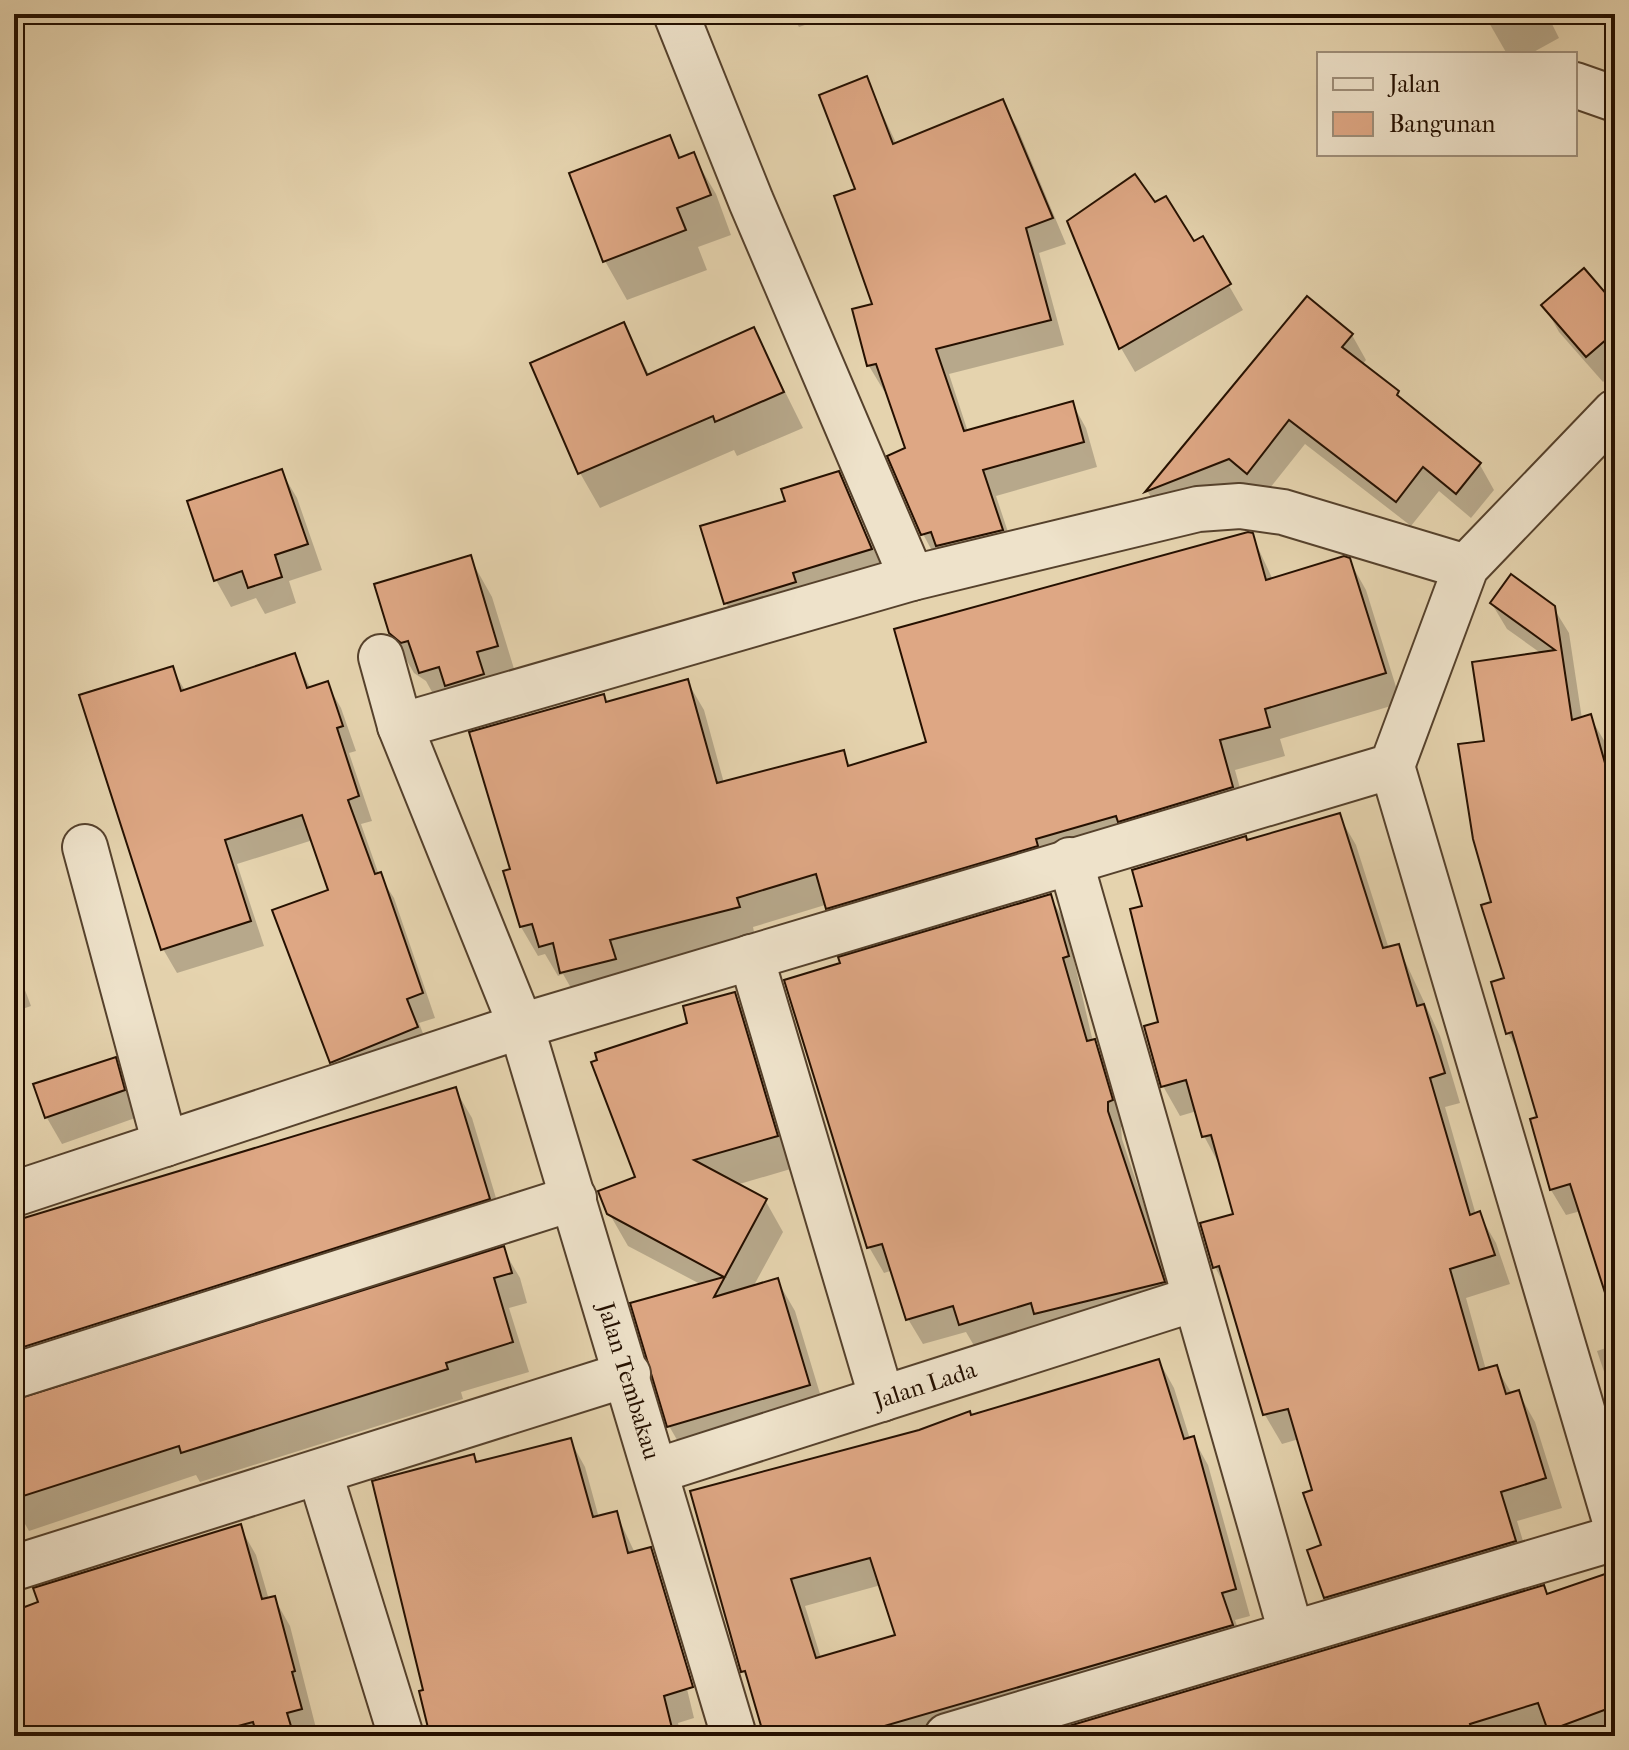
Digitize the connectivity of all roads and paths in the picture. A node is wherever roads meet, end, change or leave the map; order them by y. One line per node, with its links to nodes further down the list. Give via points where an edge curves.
1 (676, 14): 6 (street)
2 (1577, 86): 3 (street)
3 (1615, 99)
4 (1615, 412): 5 (street)
5 (1466, 567): 6 (street, via 1283,512 1240,506 1198,509); 9 (street)
6 (912, 578): 8 (street)
7 (381, 657): 8 (street, Jalan Tembakau)
8 (400, 726): 13 (street, Jalan Tembakau)
9 (1392, 766): 11 (street); 23 (street)
10 (85, 847): 14 (street)
11 (1070, 860): 12 (street); 17 (street)
12 (751, 957): 13 (street); 20 (street)
13 (521, 1026): 14 (street); 16 (street, Jalan Tembakau)
14 (165, 1144): 15 (street)
15 (14, 1194)
16 (574, 1198): 18 (street, Jalan Tembakau); 19 (street)
17 (1194, 1299): 20 (street, Jalan Lada); 26 (street)
18 (628, 1374): 21 (street, Jalan Tembakau); 22 (street)
19 (14, 1376)
20 (882, 1399): 21 (street, Jalan Lada)
21 (656, 1471): 28 (street, Jalan Tembakau)
22 (320, 1474): 25 (street); 27 (street)
23 (1615, 1521)
24 (1615, 1538): 26 (street)
25 (14, 1568)
26 (1291, 1632): 29 (street)
27 (401, 1736)
28 (734, 1736)
29 (947, 1736)

